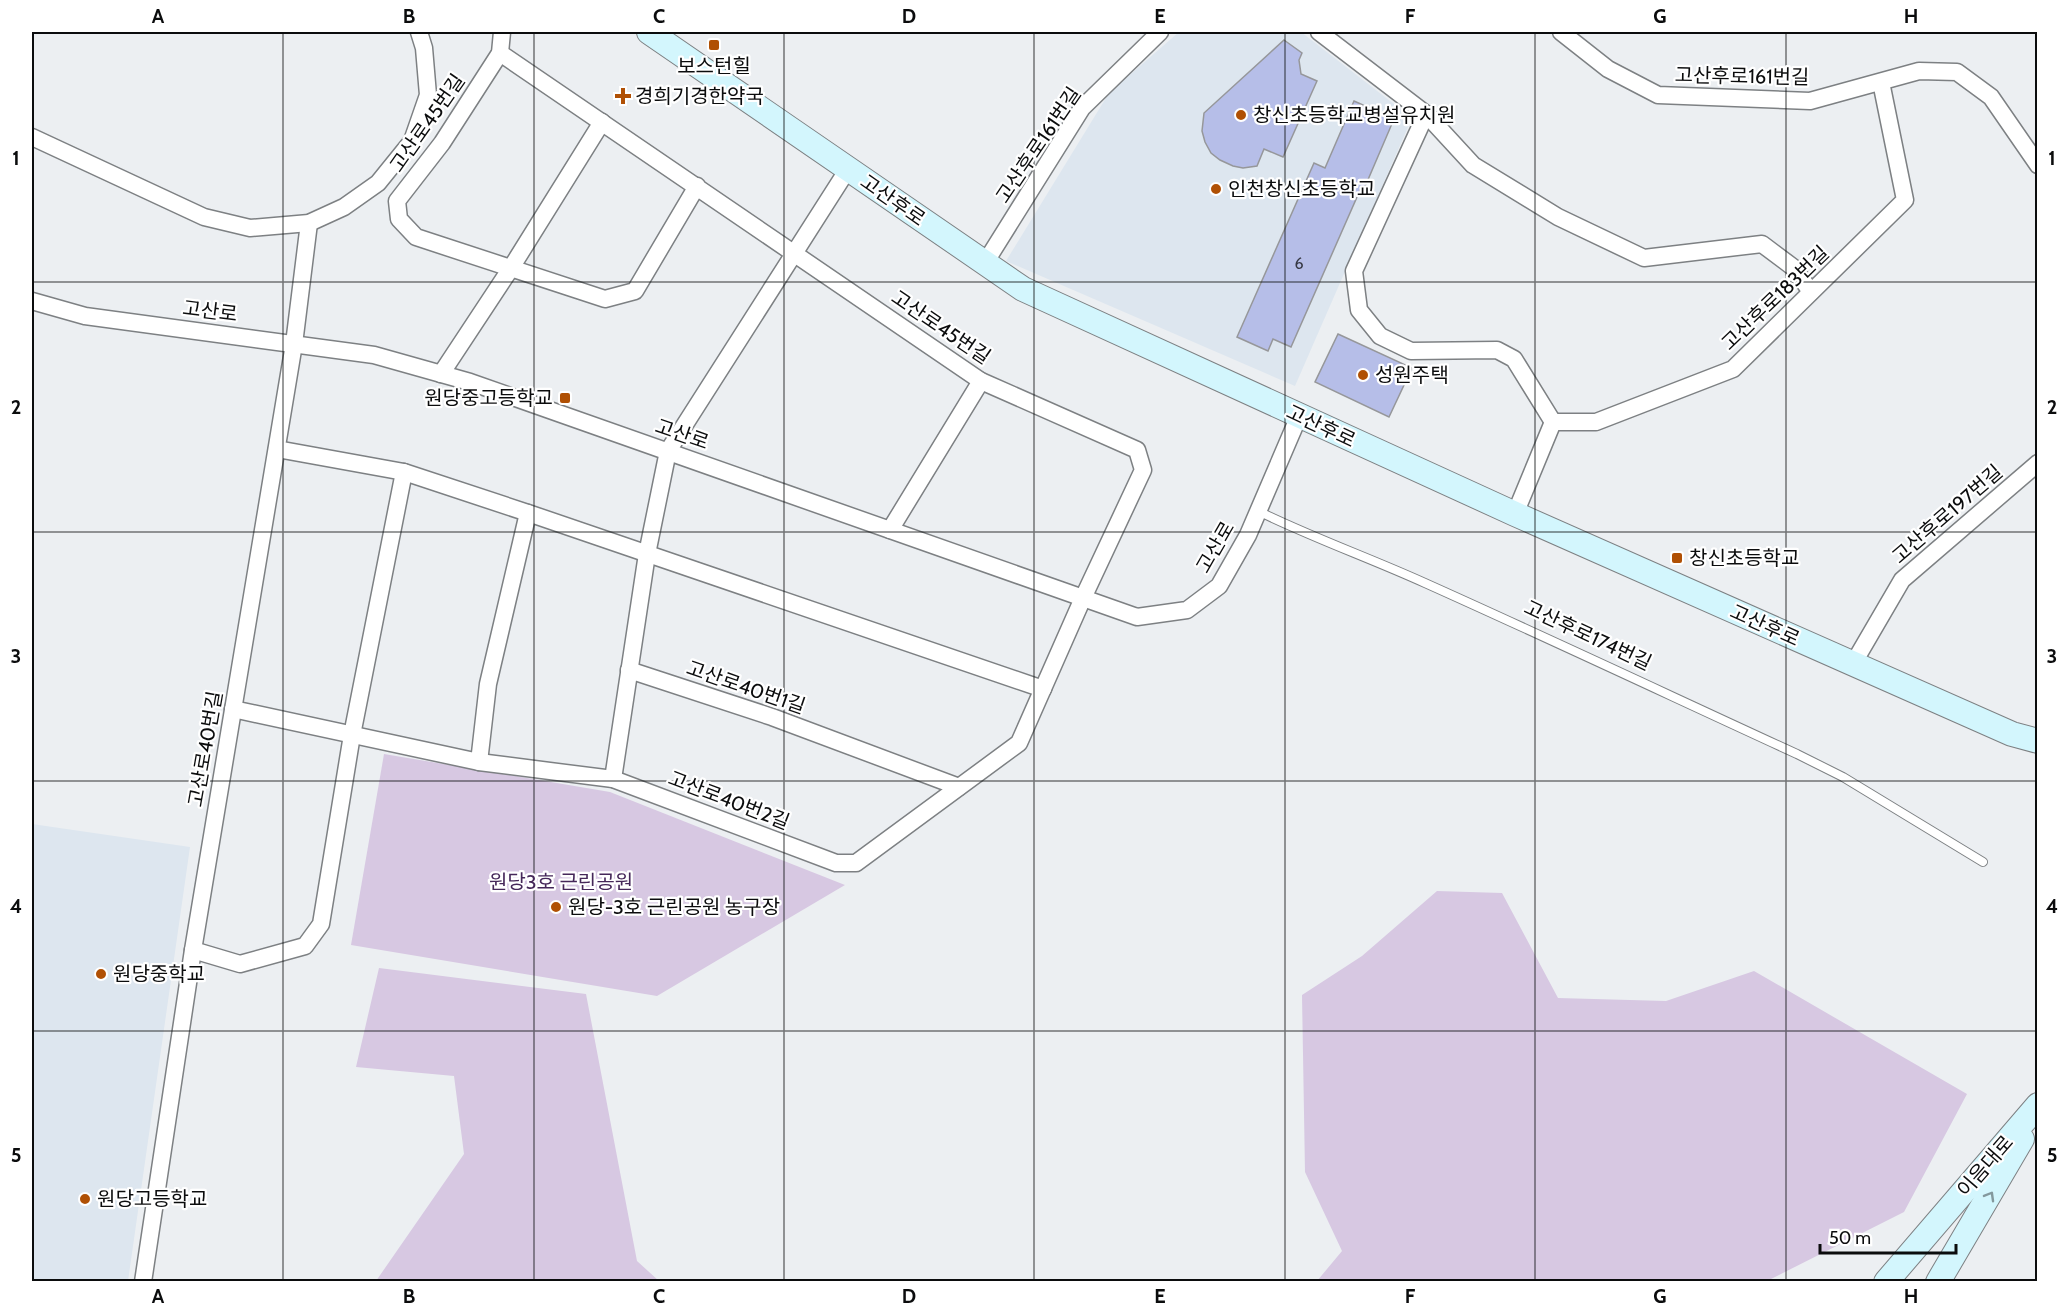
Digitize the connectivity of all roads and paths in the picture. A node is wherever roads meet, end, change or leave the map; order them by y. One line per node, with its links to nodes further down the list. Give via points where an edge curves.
1 (419, 32): 15 (street, via 428,94 412,141 378,183 344,207)
2 (502, 32): 7 (street)
3 (649, 32): 13 (main road, 고산후로)
4 (1160, 32): 17 (street, 고산후로161번길, via 1082,108)
5 (1319, 32): 9 (street)
6 (1561, 32): 8 (street, 고산후로161번길, via 1608,69 1658,95 1810,101)
7 (500, 53): 10 (street, 고산로45번길); 18 (street, 고산로45번길, via 442,143 397,201 399,219 416,237)
8 (1881, 82): 12 (street, 고산후로161번길, via 1919,71 1957,72 1991,97); 19 (street, 고산후로183번길, via 1905,200)
9 (1425, 114): 19 (street, via 1473,165 1558,217 1644,258 1762,244 1794,268); 25 (street, via 1354,271 1359,310 1380,336 1411,351 1497,350 1514,359)
10 (602, 122): 14 (street, 고산로45번길); 18 (street)
11 (32, 137): 15 (street, via 204,217 250,228)
12 (2037, 165)
13 (848, 169): 16 (street); 17 (main road, 고산후로)
14 (697, 186): 16 (street, 고산로45번길); 18 (street, 고산로45번길, via 634,291 605,299)
15 (309, 223): 21 (street, 고산로40번길)
16 (794, 252): 23 (street, 고산로45번길); 27 (street)
17 (985, 263): 24 (main road, 고산후로, via 1023,289)
18 (511, 268): 22 (street)
19 (1811, 292): 25 (street, 고산후로183번길, via 1733,369 1596,422)
20 (32, 301): 21 (street, 고산로, via 85,316)
21 (294, 344): 22 (street, 고산로, via 374,354); 26 (street, 고산로40번길)
22 (441, 374): 27 (street, 고산로)
23 (981, 381): 33 (street); 35 (street, 고산로45번길, via 1137,450 1143,470)
24 (1299, 416): 30 (street); 32 (main road, 고산후로)
25 (1553, 422): 32 (street)
26 (277, 449): 29 (street); 39 (street, 고산로40번길)
27 (668, 452): 33 (street, 고산로); 34 (street)
28 (2037, 463): 36 (street, 고산후로197번길, via 1902,580)
29 (404, 472): 31 (street); 40 (street)
30 (1258, 511): 35 (street, 고산로, via 1219,586 1187,610 1137,617); 45 (lane, 고산후로174번길, via 1451,594 1797,754 1843,777)
31 (528, 513): 34 (street); 42 (street, via 488,684)
32 (1515, 514): 36 (main road, 고산후로)
33 (890, 530): 35 (street, 고산로)
34 (647, 554): 37 (street); 38 (street)
35 (1083, 598): 38 (street, 고산로40번2길)
36 (1853, 664): 41 (main road, 고산후로, via 2012,734)
37 (629, 670): 43 (street); 44 (street, 고산로40번1길, via 772,717)
38 (1043, 689): 44 (street, 고산로40번2길, via 1019,743)
39 (233, 709): 40 (street, 고산로40번2길); 46 (street, 고산로40번길)
40 (352, 735): 42 (street, 고산로40번2길); 46 (street, via 321,924 305,945 240,964)
41 (2037, 741)
42 (478, 762): 43 (street, 고산로40번2길)
43 (613, 779): 44 (street, 고산로40번2길, via 836,863 856,863)
44 (959, 787)
45 (1983, 862)
46 (193, 950): 49 (street, 고산로40번길)
47 (2037, 1105): 50 (main road, 이음대로)
48 (2037, 1113): 51 (main road, 이음대로, one-way to 48)
49 (143, 1281)
50 (1886, 1281)
51 (1938, 1281)

